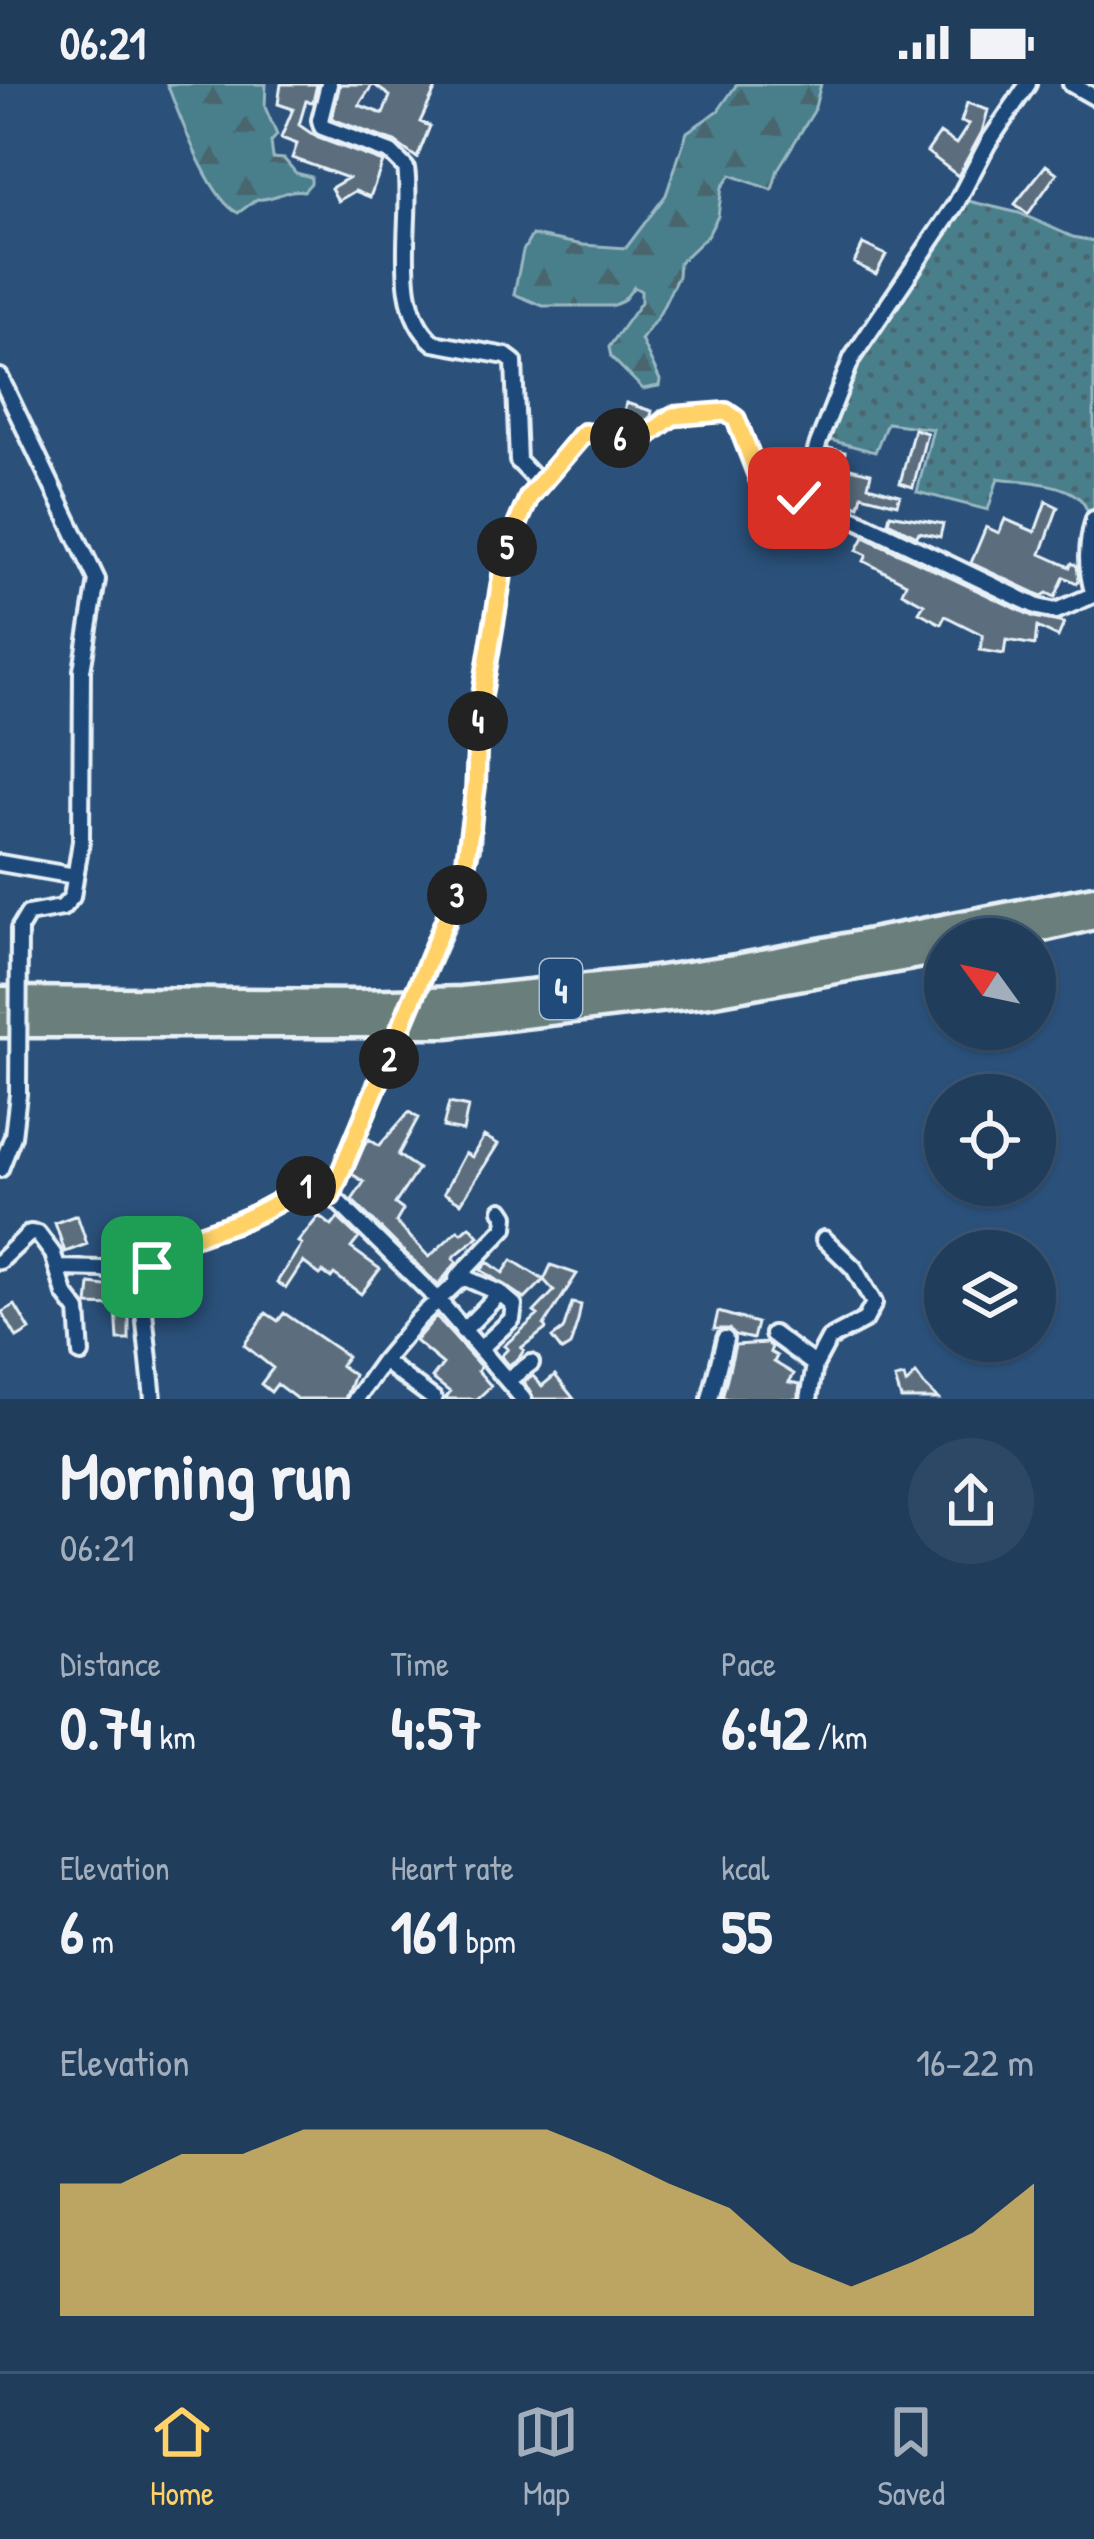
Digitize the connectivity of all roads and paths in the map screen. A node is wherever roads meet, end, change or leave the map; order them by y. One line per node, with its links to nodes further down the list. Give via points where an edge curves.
1 (329, 84): 6 (street, via 322,127 391,153 406,168 407,281 425,335 516,364 518,461)
2 (1028, 84): 7 (street, via 852,358)
3 (1071, 84): 4 (street)
4 (1094, 97)
5 (0, 377): 11 (street, via 97,580 82,670)
6 (539, 483): 7 (street, via 584,433 640,441 673,416 726,412 761,484); 20 (street, bridge, via 520,513 499,580 470,848 447,923)
7 (802, 497): 9 (street, via 1038,607 1056,611)
8 (1094, 519): 9 (street, via 1087,541)
9 (1093, 595)
10 (0, 863): 11 (street)
11 (75, 876): 18 (street, bridge, via 67,905 28,914 19,929 18,1094)
12 (1094, 898): 16 (highway, 4, via 742,967 462,1000)
13 (1094, 916): 14 (highway)
14 (1056, 925)
15 (924, 954): 17 (highway, 4, via 742,988 447,1024)
16 (0, 1000)
17 (0, 1024)
18 (7, 1124): 19 (street)
19 (0, 1169)
20 (331, 1196): 25 (street, via 306,1186 189,1238 161,1253); 27 (street)
21 (502, 1210): 27 (street, via 505,1228)
22 (824, 1239): 35 (street, via 874,1303 865,1320 829,1339)
23 (0, 1261): 24 (street, via 30,1233)
24 (59, 1268): 25 (street, via 103,1269); 32 (street, via 80,1319)
25 (144, 1282): 38 (street)
26 (500, 1293): 27 (street, via 463,1277); 28 (street); 31 (street, via 515,1312)
27 (438, 1302): 28 (street); 33 (street)
28 (464, 1331): 31 (street)
29 (773, 1334): 35 (street)
30 (725, 1339): 41 (street)
31 (480, 1349): 36 (street)
32 (81, 1354)
33 (383, 1361): 37 (street); 39 (street)
34 (531, 1364): 36 (street)
35 (815, 1365): 42 (street)
36 (508, 1380): 40 (street)
37 (426, 1397)
38 (153, 1399)
39 (356, 1399)
40 (523, 1399)
41 (710, 1399)
42 (808, 1399)

